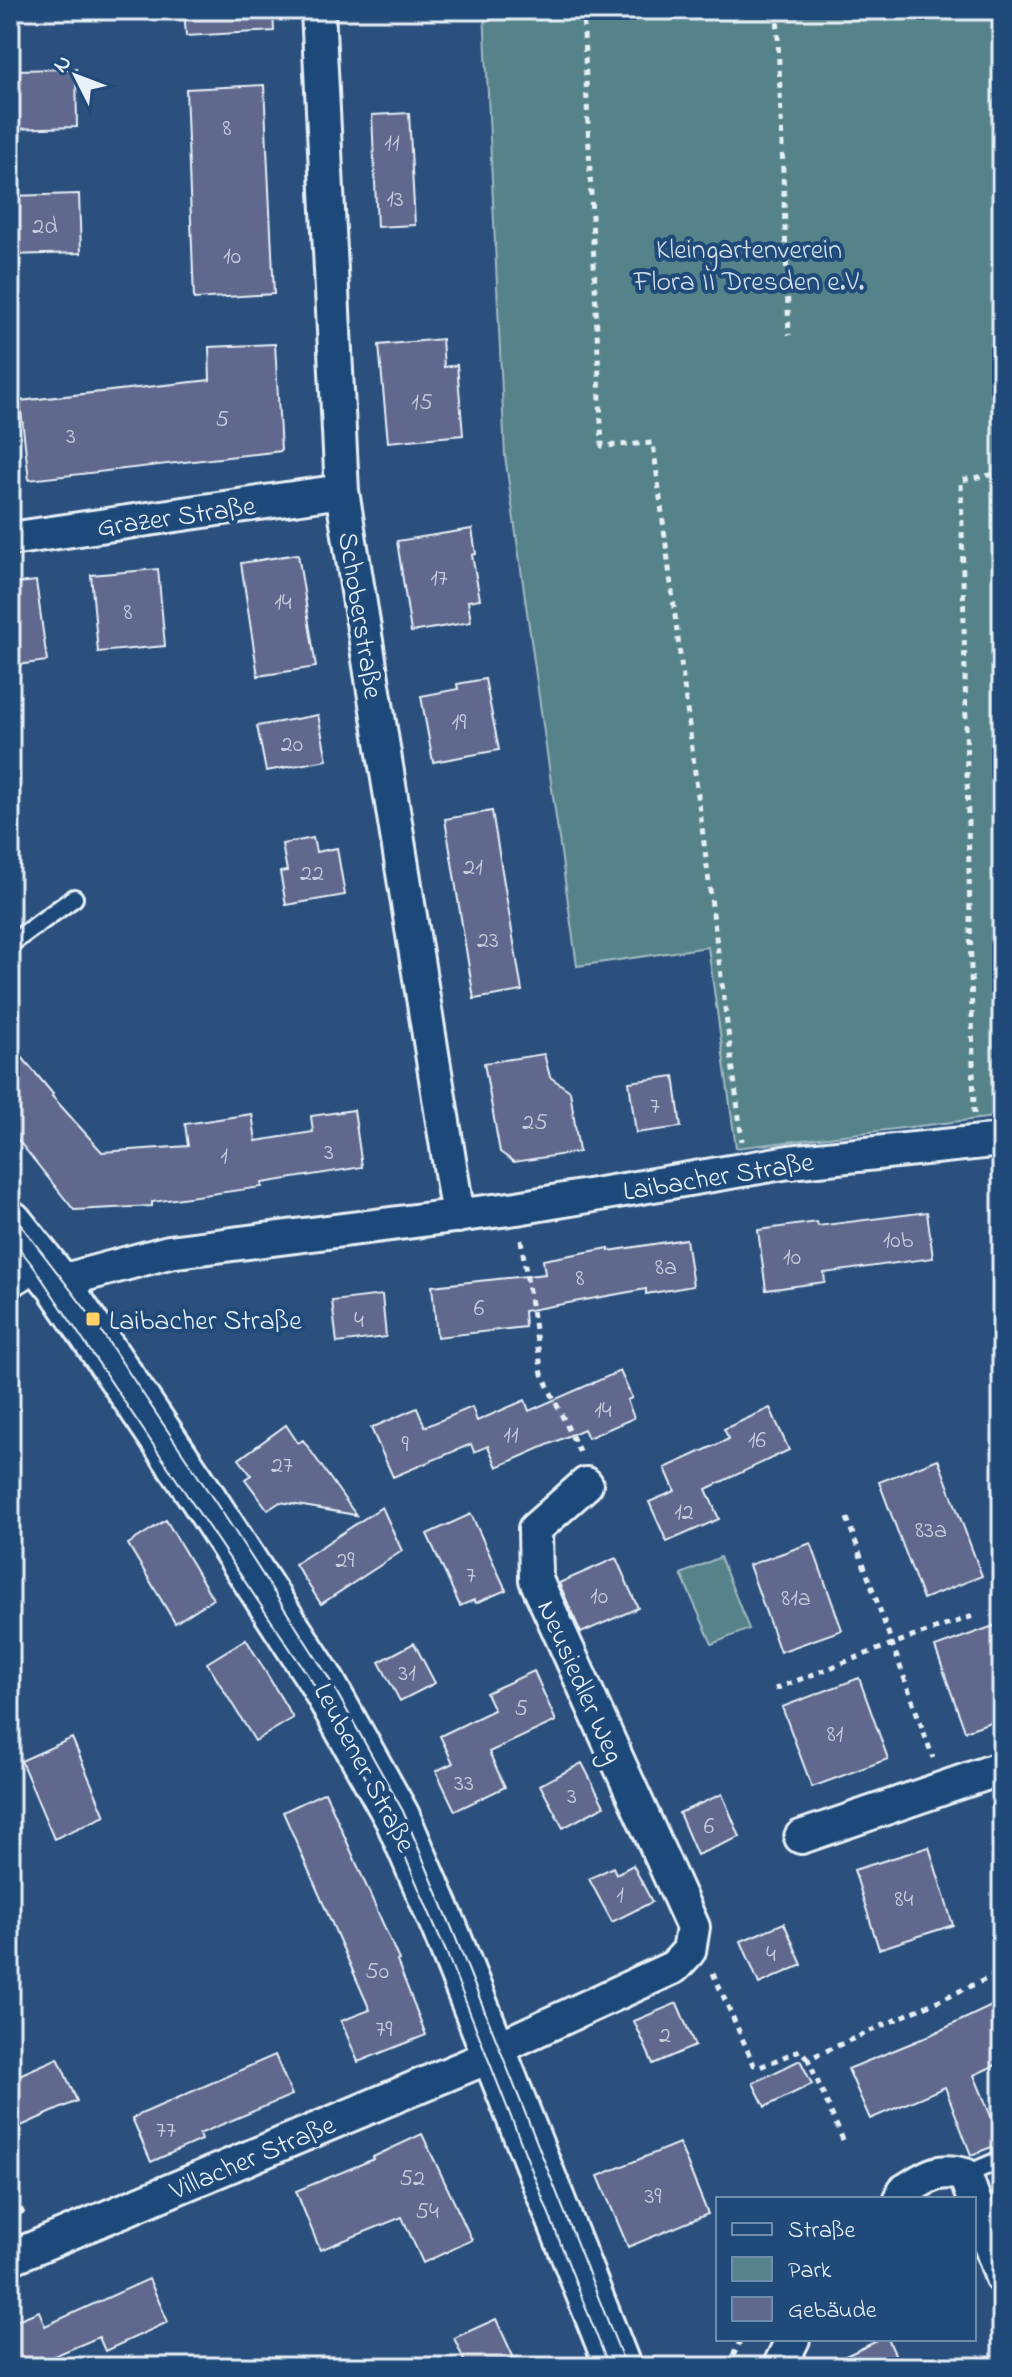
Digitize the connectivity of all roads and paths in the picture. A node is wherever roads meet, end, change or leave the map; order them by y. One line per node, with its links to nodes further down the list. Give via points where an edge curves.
1 (318, 10): 6 (street, Schoberstraße)
2 (583, 10): 11 (path, via 602,446 653,443)
3 (777, 10): 4 (path)
4 (789, 335)
5 (1002, 473): 10 (path, via 961,480 973,1105)
6 (342, 491): 7 (street, Grazer Straße); 13 (street, Schoberstraße)
7 (10, 539)
8 (74, 898): 9 (lane)
9 (10, 944)
10 (990, 1141): 11 (street, Laibacher Straße)
11 (745, 1170): 12 (street, Laibacher Straße)
12 (517, 1208): 13 (street, Laibacher Straße); 16 (path, via 542,1374 581,1454)
13 (458, 1216): 15 (street, Laibacher Straße, via 169,1252 65,1280)
14 (10, 1223): 15 (street, Leubener Straße)
15 (37, 1276): 26 (street, Leubener Straße, via 201,1495 320,1679 397,1817)
16 (586, 1484): 24 (street, Neusiedler Weg, via 535,1529 536,1580 693,1927)
17 (847, 1518): 19 (path)
18 (976, 1615): 19 (path)
19 (892, 1644): 20 (path); 22 (path)
20 (775, 1689)
21 (1002, 1768): 22 (street)
22 (944, 1789): 23 (street)
23 (801, 1837)
24 (689, 1951): 26 (street, via 674,1967); 27 (path, via 707,1962 754,2065 800,2050)
25 (1002, 1972): 27 (path)
26 (493, 2052): 35 (street, Villacher Straße); 39 (street, Leubener Straße)
27 (808, 2059): 28 (path)
28 (843, 2140)
29 (1002, 2159): 30 (lane)
30 (965, 2175): 31 (street, via 948,2170 929,2175); 32 (street)
31 (902, 2197)
32 (973, 2197)
33 (976, 2216): 34 (street)
34 (981, 2248): 36 (street)
35 (10, 2258)
36 (1002, 2278)
37 (740, 2341): 40 (path)
38 (792, 2341): 41 (street)
39 (618, 2367)
40 (728, 2367)
41 (779, 2367)

